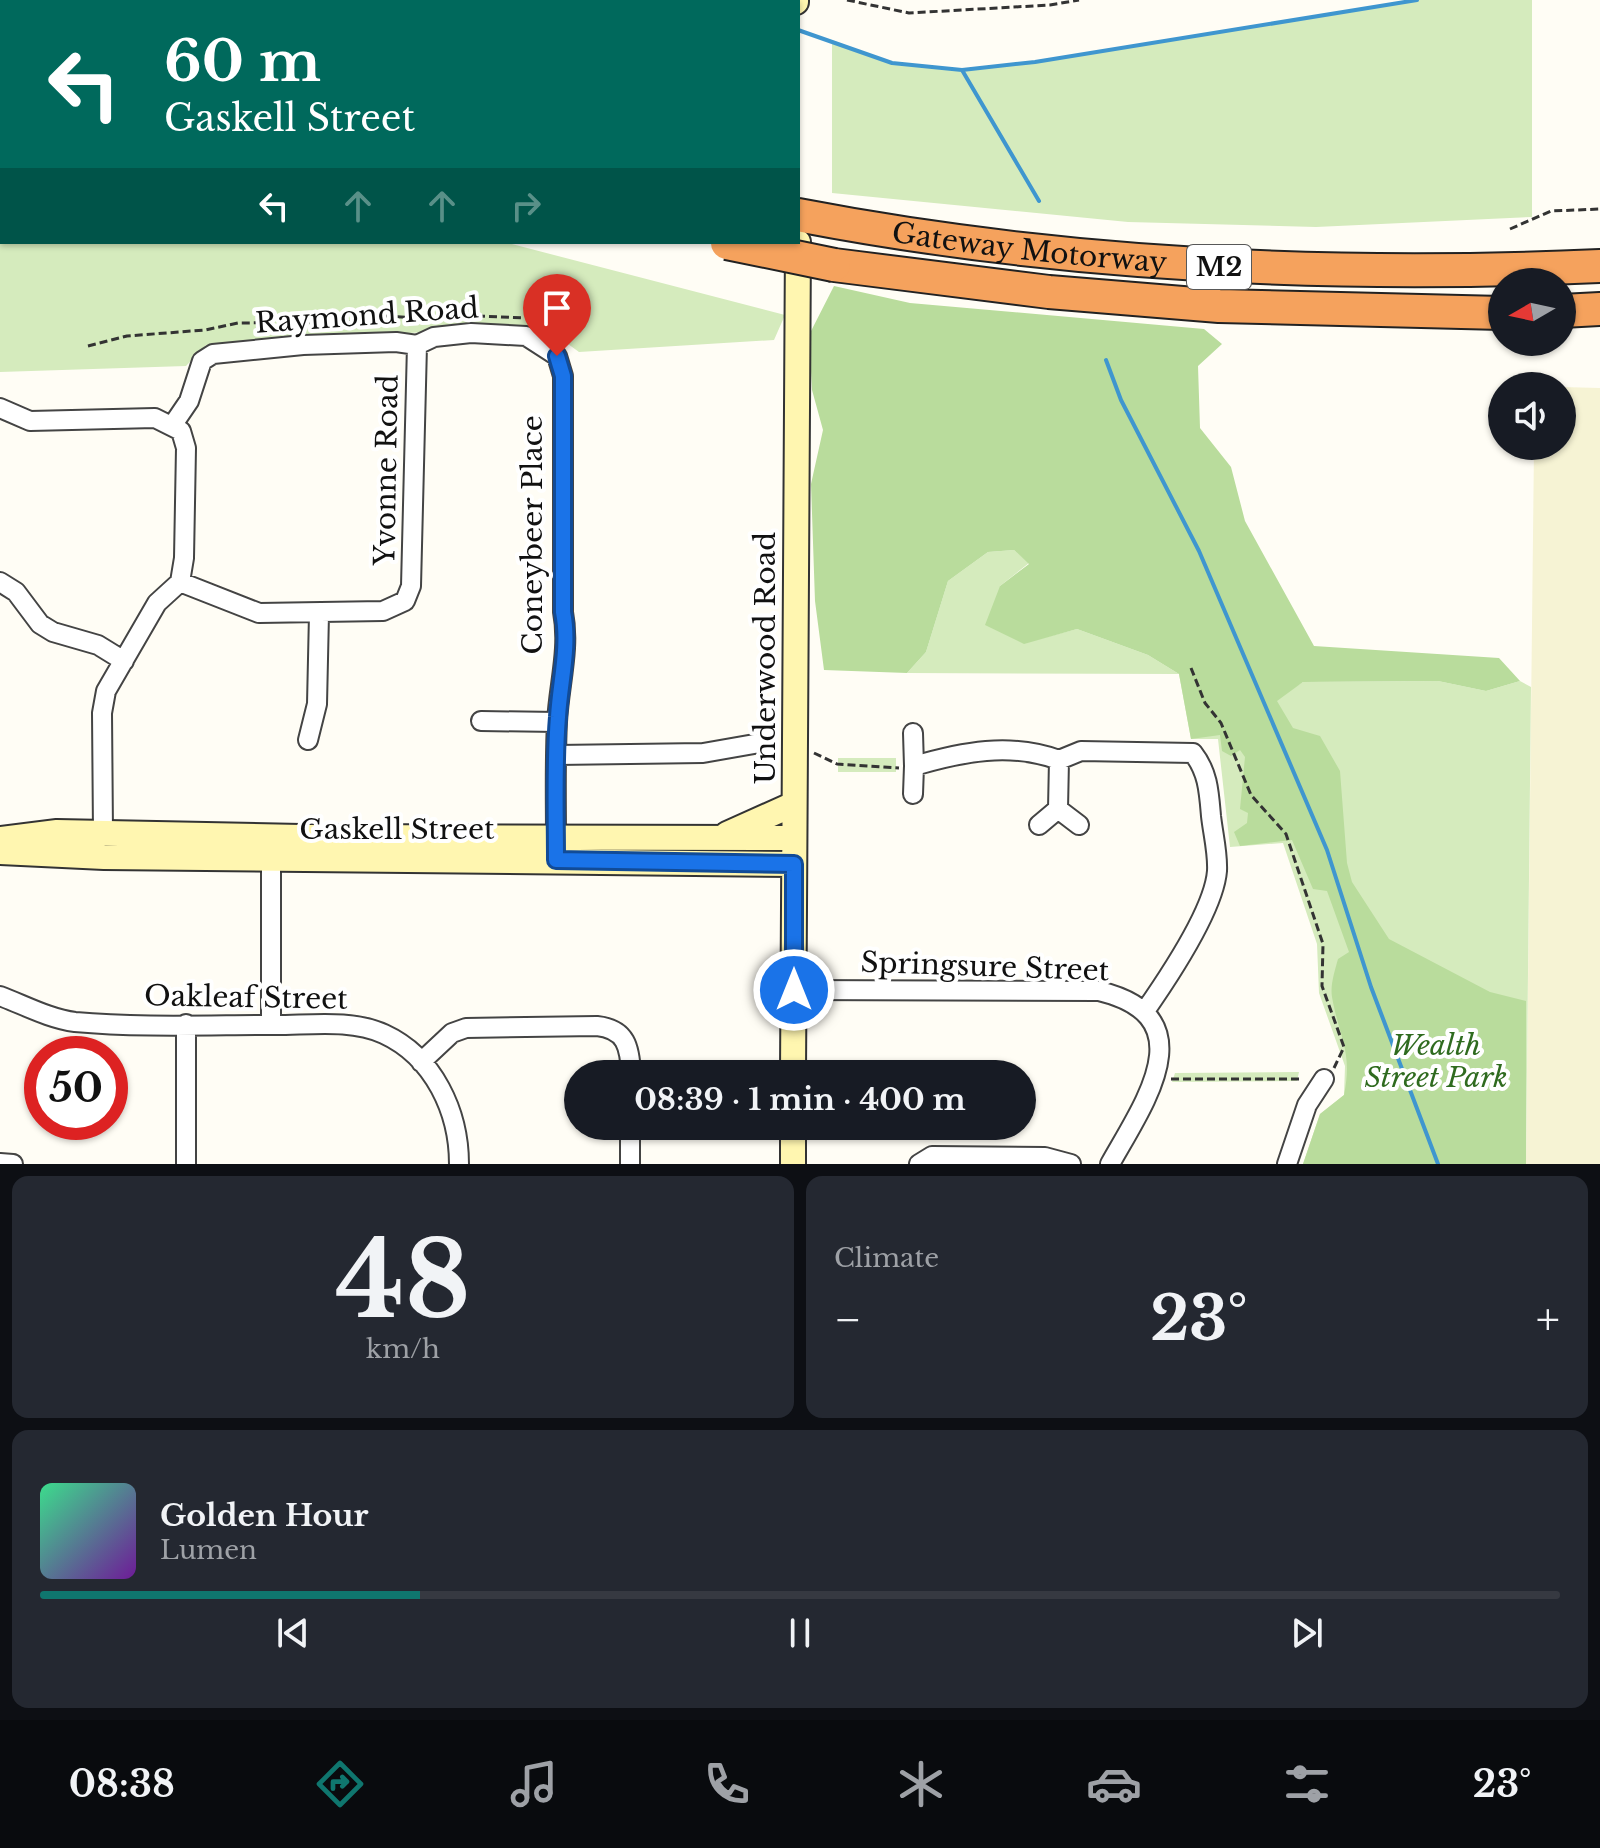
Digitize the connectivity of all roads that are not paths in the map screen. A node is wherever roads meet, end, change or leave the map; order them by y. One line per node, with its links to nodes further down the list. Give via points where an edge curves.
1 (800, 215): 4 (highway, Gateway Motorway / M2, via 1037,252 1267,270 1407,273)
2 (735, 244): 7 (highway, Gateway Motorway / M2, bridge, via 834,265 1049,292 1219,306)
3 (798, 244): 25 (street, Underwood Road)
4 (1600, 266)
5 (1600, 309): 6 (highway)
6 (1576, 310)
7 (1488, 313)
8 (417, 345): 9 (street, Raymond Road, via 434,337 471,333 526,336); 11 (street, Raymond Road, via 303,345 213,354 202,361 189,401); 14 (street, Yvonne Road, via 411,586 395,608)
9 (557, 356): 17 (street, Coneybeer Place, via 563,376 567,643)
10 (0, 408): 11 (street, via 30,421 155,418)
11 (172, 426): 13 (street, via 181,431 186,448)
12 (0, 582): 15 (street, via 16,592 40,624 98,645)
13 (180, 582): 14 (street, Yvonne Road, via 259,613); 15 (street, via 157,603)
14 (319, 614): 19 (street, via 317,704)
15 (124, 661): 29 (street, via 106,691 102,713)
16 (481, 721): 17 (street)
17 (557, 722): 21 (street, Coneybeer Place)
18 (913, 733): 23 (street)
19 (308, 740)
20 (760, 743): 21 (street, via 703,753)
21 (557, 755): 34 (street, Coneybeer Place)
22 (1059, 760): 23 (street, via 1036,752 966,751); 26 (street); 40 (street, via 1081,751 1180,752 1193,753 1205,768 1217,869 1214,892 1171,975)
23 (914, 766): 24 (street)
24 (913, 794)
25 (794, 804): 30 (street, Gaskell Street); 31 (street, Underwood Road)
26 (1058, 809): 27 (street); 28 (street)
27 (1039, 825)
28 (1079, 825)
29 (103, 832): 32 (street, Gaskell Street); 33 (street, Gaskell Street); 36 (street)
30 (721, 837): 31 (street, Gaskell Street); 34 (street, Gaskell Street)
31 (794, 838): 37 (street, Underwood Road)
32 (0, 839)
33 (271, 848): 34 (street, Gaskell Street); 36 (street, Gaskell Street); 42 (street)
34 (556, 850): 37 (street, Gaskell Street)
35 (0, 852): 36 (street, Gaskell Street)
36 (104, 857)
37 (794, 864): 38 (street, Underwood Road)
38 (794, 990): 40 (street, Springsure Street, via 1099,991); 44 (street, Underwood Road)
39 (0, 996): 41 (street, Oakleaf Street, via 72,1021)
40 (1145, 1011): 57 (street, via 1159,1043 1157,1079)
41 (186, 1024): 42 (street, Oakleaf Street); 51 (street)
42 (271, 1025): 45 (street, Oakleaf Street, via 361,1027 393,1039)
43 (630, 1060): 45 (street, via 622,1034 597,1026 466,1028 452,1033)
44 (793, 1060)
45 (421, 1062): 52 (street, Oakleaf Street, via 454,1118)
46 (1324, 1079): 58 (street, via 1307,1105)
47 (630, 1140): 53 (street)
48 (793, 1140): 54 (street)
49 (0, 1163): 50 (street)
50 (13, 1164)
51 (186, 1164)
52 (459, 1164)
53 (630, 1164)
54 (793, 1164)
55 (919, 1164): 56 (street, via 932,1156 1045,1157)
56 (1071, 1164)
57 (1110, 1164)
58 (1287, 1164)

